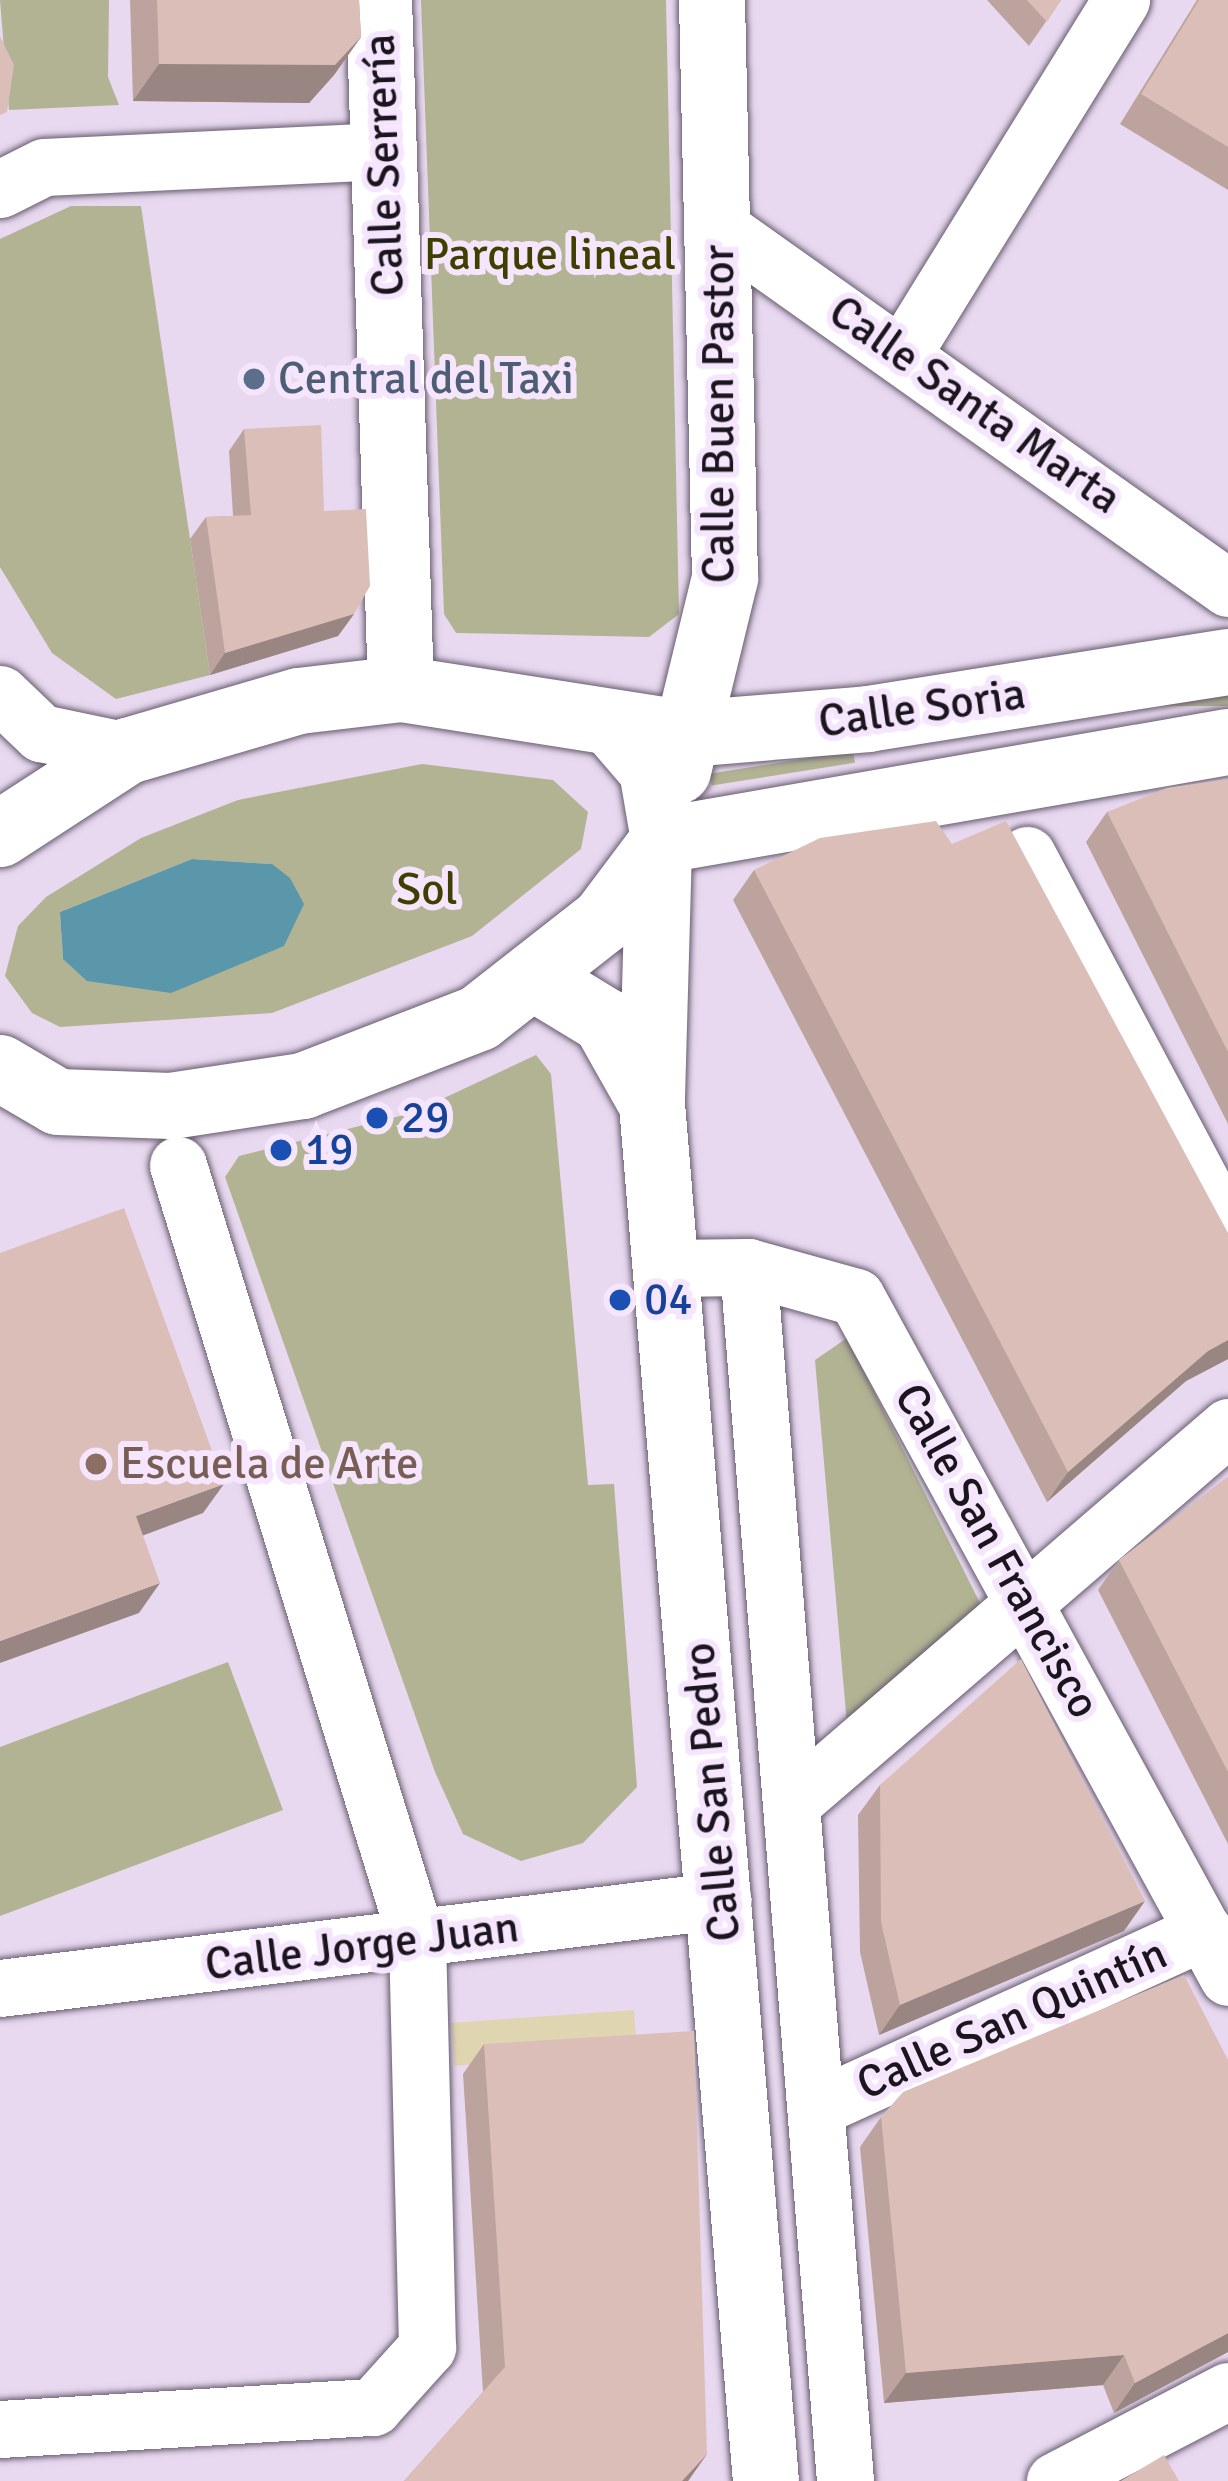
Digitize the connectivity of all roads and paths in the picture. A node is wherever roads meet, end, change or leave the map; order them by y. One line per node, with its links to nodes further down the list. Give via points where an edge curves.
1 (379, 0): 4 (main road, Calle Serrería)
2 (712, 0): 6 (main road, Calle Buen Pastor)
3 (1121, 0): 7 (street)
4 (384, 151): 5 (street, via 44,167); 10 (main road, Calle Serrería)
5 (0, 189)
6 (719, 227): 7 (street, Calle Santa Marta); 13 (main road, Calle Buen Pastor, via 724,578)
7 (903, 352): 8 (street, Calle Santa Marta)
8 (1228, 588)
9 (1228, 662): 13 (main road, Calle Soria, via 868,719)
10 (401, 689): 12 (main road, Calle Soria); 15 (main road, Calle Soria, via 299,701)
11 (0, 694): 15 (street, via 41,734)
12 (615, 727): 13 (main road, Calle Soria); 17 (main road, via 652,770)
13 (687, 734): 17 (main road, Calle Buen Pastor)
14 (1228, 742): 17 (main road, Calle Soria)
15 (128, 751): 16 (main road, Calle Soria)
16 (0, 834)
17 (663, 836): 19 (main road, via 604,920); 22 (main road, Calle San Pedro)
18 (1028, 855): 25 (street)
19 (536, 979): 21 (main road, via 479,1018 303,1086); 22 (main road, Calle San Pedro, via 604,1021)
20 (0, 1068): 23 (main road, via 58,1102)
21 (203, 1102): 23 (main road); 24 (street)
22 (652, 1104): 27 (main road, Calle San Pedro)
23 (115, 1105): 24 (street)
24 (178, 1165): 32 (street)
25 (1228, 1233)
26 (748, 1267): 27 (street, Calle San Francisco); 29 (street, Calle San Francisco, via 856,1297); 30 (street, Calle San Pedro)
27 (666, 1268): 31 (main road, Calle San Pedro)
28 (1228, 1427): 29 (street)
29 (1024, 1595): 30 (street); 33 (street, Calle San Francisco)
30 (794, 1802): 35 (street, Calle San Pedro)
31 (723, 1900): 32 (street, Calle Jorge Juan); 38 (main road, Calle San Pedro)
32 (417, 1941): 34 (street, Calle Jorge Juan); 37 (street, via 427,2348 373,2408)
33 (1216, 1954): 35 (street, Calle San Quintín)
34 (0, 1988)
35 (820, 2106): 39 (street, Calle San Pedro)
36 (1228, 2391): 40 (street)
37 (0, 2429)
38 (766, 2481)
39 (845, 2481)
40 (1055, 2481)

